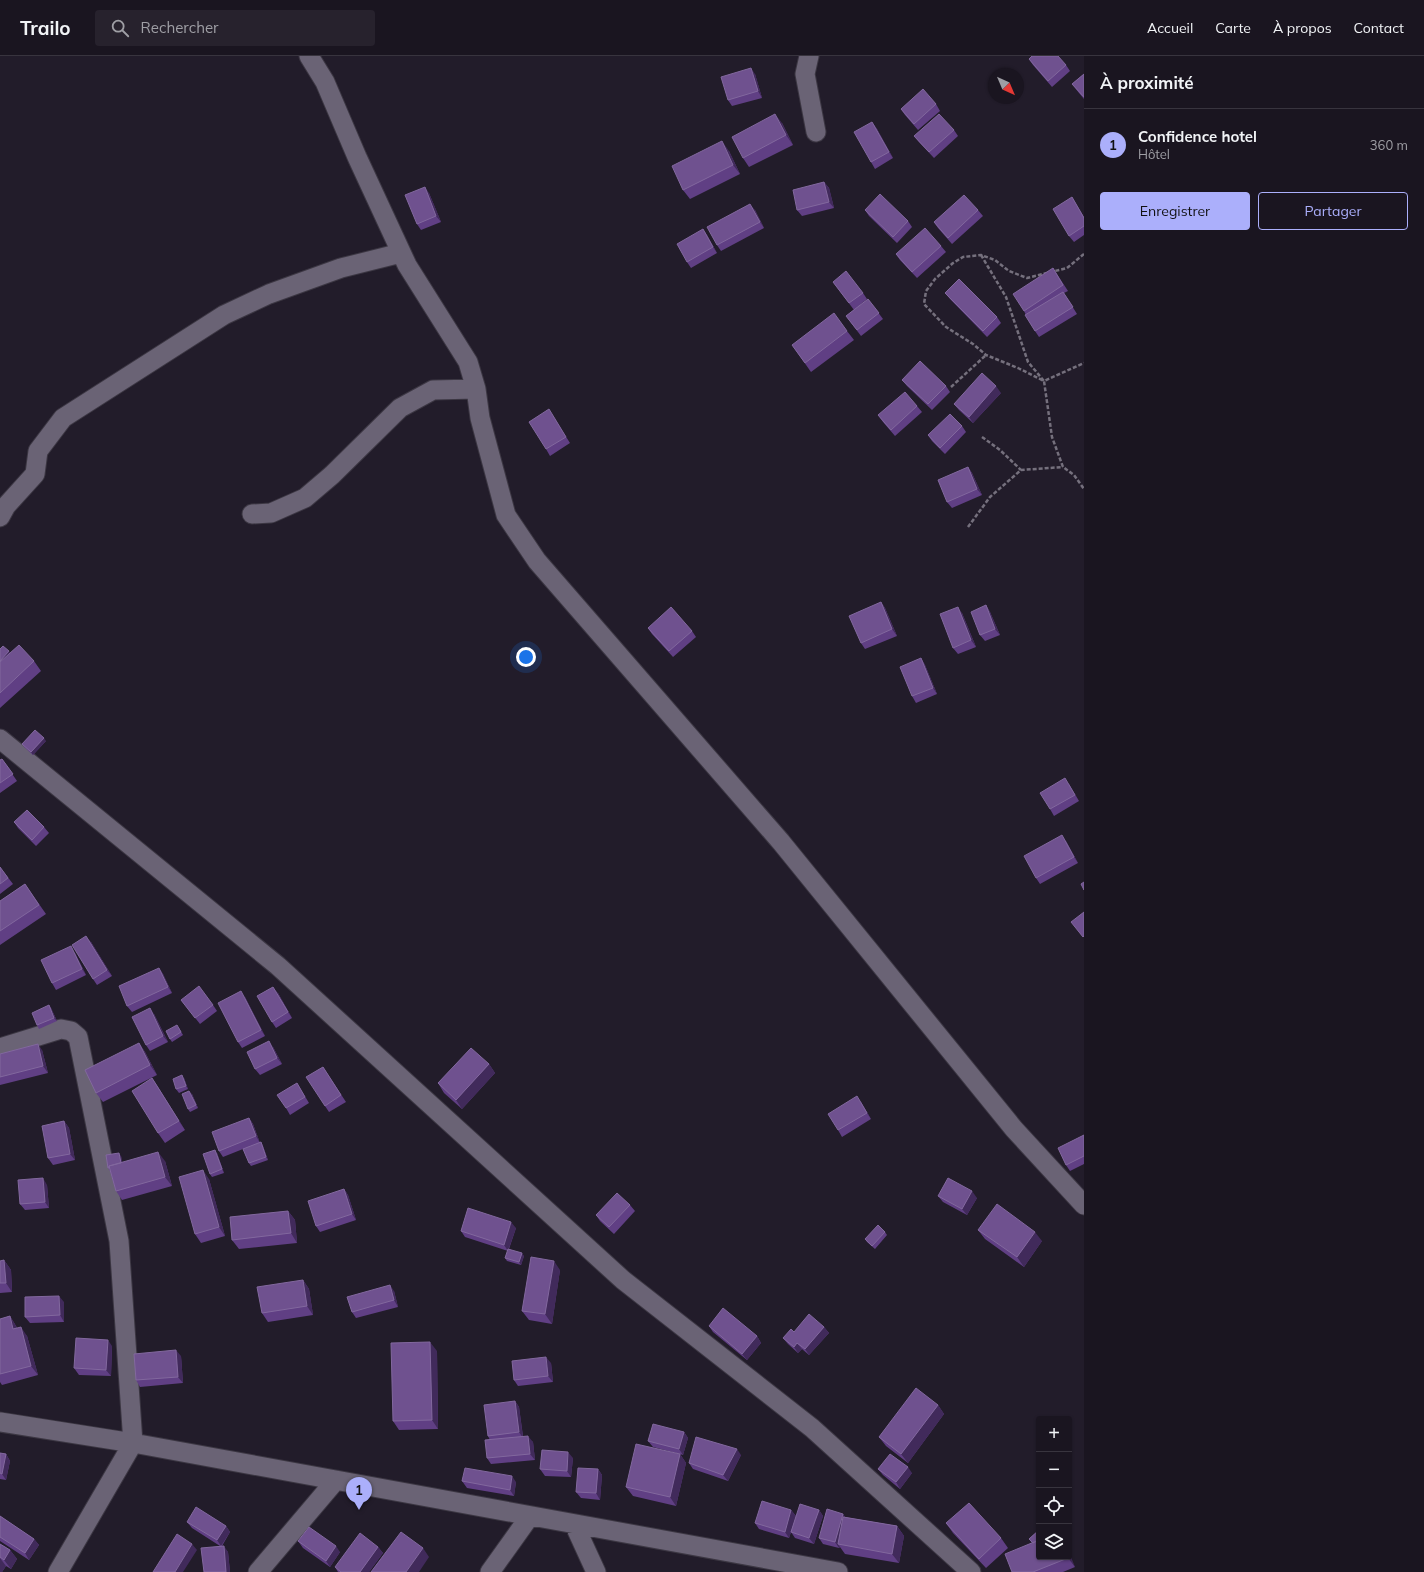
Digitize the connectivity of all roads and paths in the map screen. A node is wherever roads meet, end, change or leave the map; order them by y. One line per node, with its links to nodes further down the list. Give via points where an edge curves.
1 (309, 56): 4 (street, via 325,82)
2 (809, 56): 3 (street, via 806,74)
3 (816, 132)
4 (401, 253): 11 (street, via 468,362); 17 (street, via 326,274 269,294 224,315 70,413 63,418 38,451 35,474)
5 (1084, 254): 6 (path, via 1068,268 1027,278)
6 (981, 255): 7 (path, via 963,257 953,263 926,291 924,304 946,327); 9 (path, via 1006,297 1028,362)
7 (986, 355): 9 (path); 10 (path)
8 (1084, 363): 9 (path)
9 (1044, 381): 13 (path, via 1052,437)
10 (951, 387)
11 (476, 389): 16 (street, via 433,390 400,408 332,475 304,498 271,513); 21 (street, via 480,418 506,515 537,561 781,842 1014,1129)
12 (982, 437): 14 (path)
13 (1063, 467): 14 (path); 15 (path, via 1074,475)
14 (1021, 470): 18 (path, via 990,497)
15 (1084, 489)
16 (252, 514)
17 (0, 516)
18 (968, 527)
19 (0, 739): 32 (street, via 278,966 623,1280 812,1428)
20 (0, 1048): 23 (street, via 61,1028 71,1031 78,1037 119,1241)
21 (1084, 1205)
22 (0, 1422): 23 (street)
23 (133, 1443): 24 (street); 27 (street)
24 (336, 1480): 25 (street); 28 (street)
25 (530, 1516): 26 (street); 29 (street)
26 (574, 1524): 30 (street); 31 (street)
27 (58, 1572)
28 (258, 1572)
29 (490, 1572)
30 (596, 1572)
31 (838, 1572)
32 (971, 1572)

